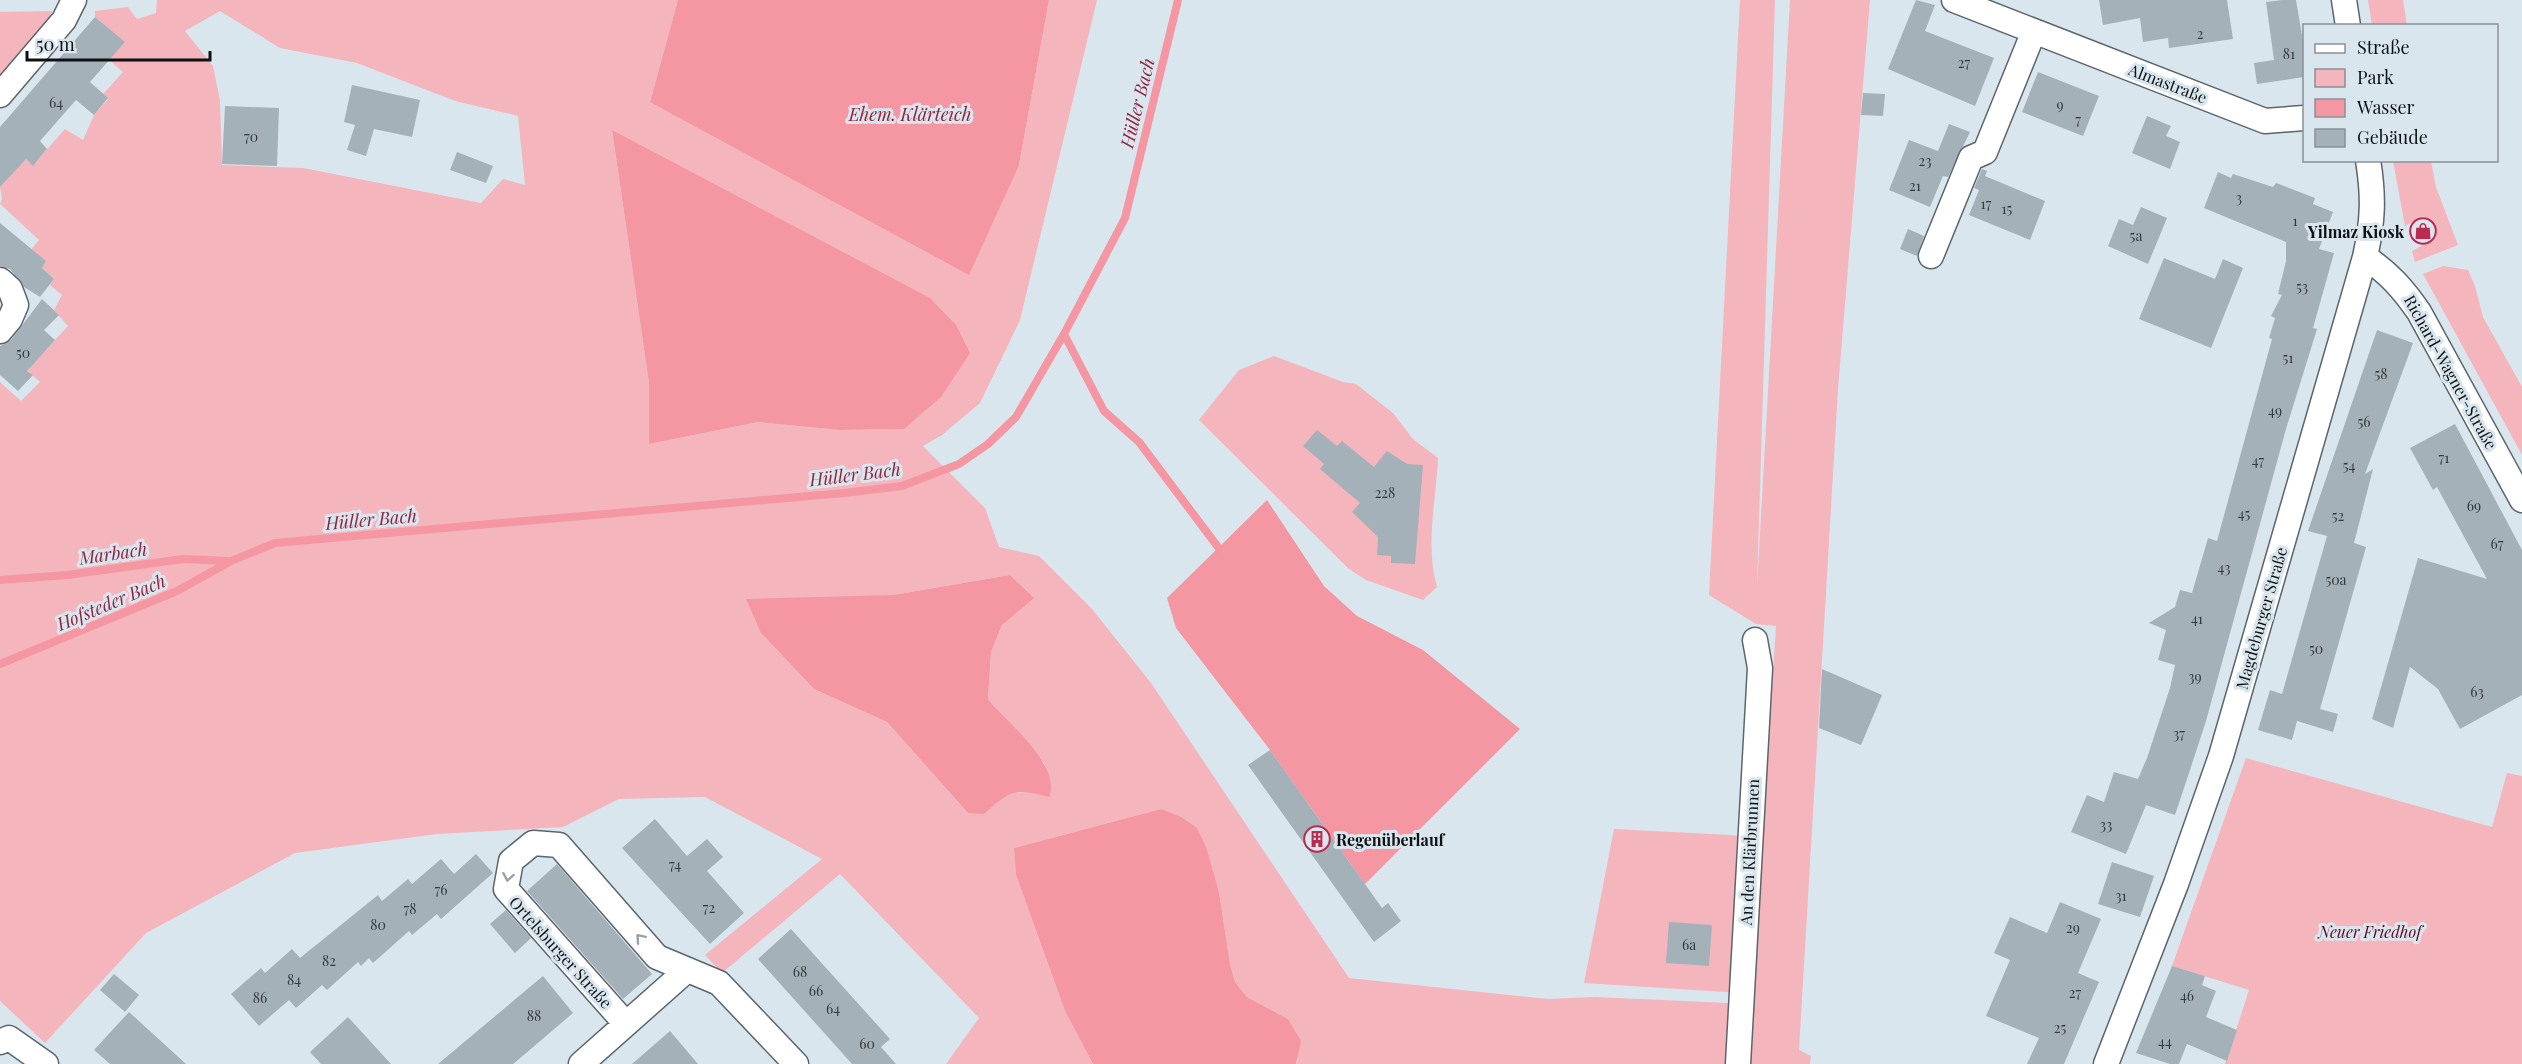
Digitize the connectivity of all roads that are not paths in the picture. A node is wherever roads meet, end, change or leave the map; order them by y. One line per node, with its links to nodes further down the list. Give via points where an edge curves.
1 (74, 0): 6 (street, via 63,20)
2 (1954, 0): 5 (street, Almastraße)
3 (2344, 0): 4 (street)
4 (2348, 24)
5 (2034, 32): 7 (street, Almastraße, via 2265,121); 9 (street, via 1985,152 1971,158)
6 (0, 95)
7 (2303, 118)
8 (2368, 162): 10 (street, Magdeburger Straße, via 2373,220)
9 (1931, 256)
10 (2365, 257): 13 (street, Richard-Wagner-Straße, via 2402,287 2419,312); 22 (street, Magdeburger Straße, via 2221,756)
11 (0, 280): 12 (street, via 10,289 16,305)
12 (0, 331)
13 (2522, 500)
14 (1755, 640): 21 (street, An den Klärbrunnen, via 1760,668)
15 (687, 970): 16 (street); 16 (street, Ortelsburger Straße, one-way to 16, via 657,957 560,845 533,843 511,861 506,889); 20 (street, Ortelsburger Straße, via 719,983)
16 (626, 1024): 19 (street)
17 (5, 1040): 18 (street)
18 (46, 1064)
19 (581, 1064)
20 (796, 1064)
21 (1738, 1064)
22 (2106, 1064)

